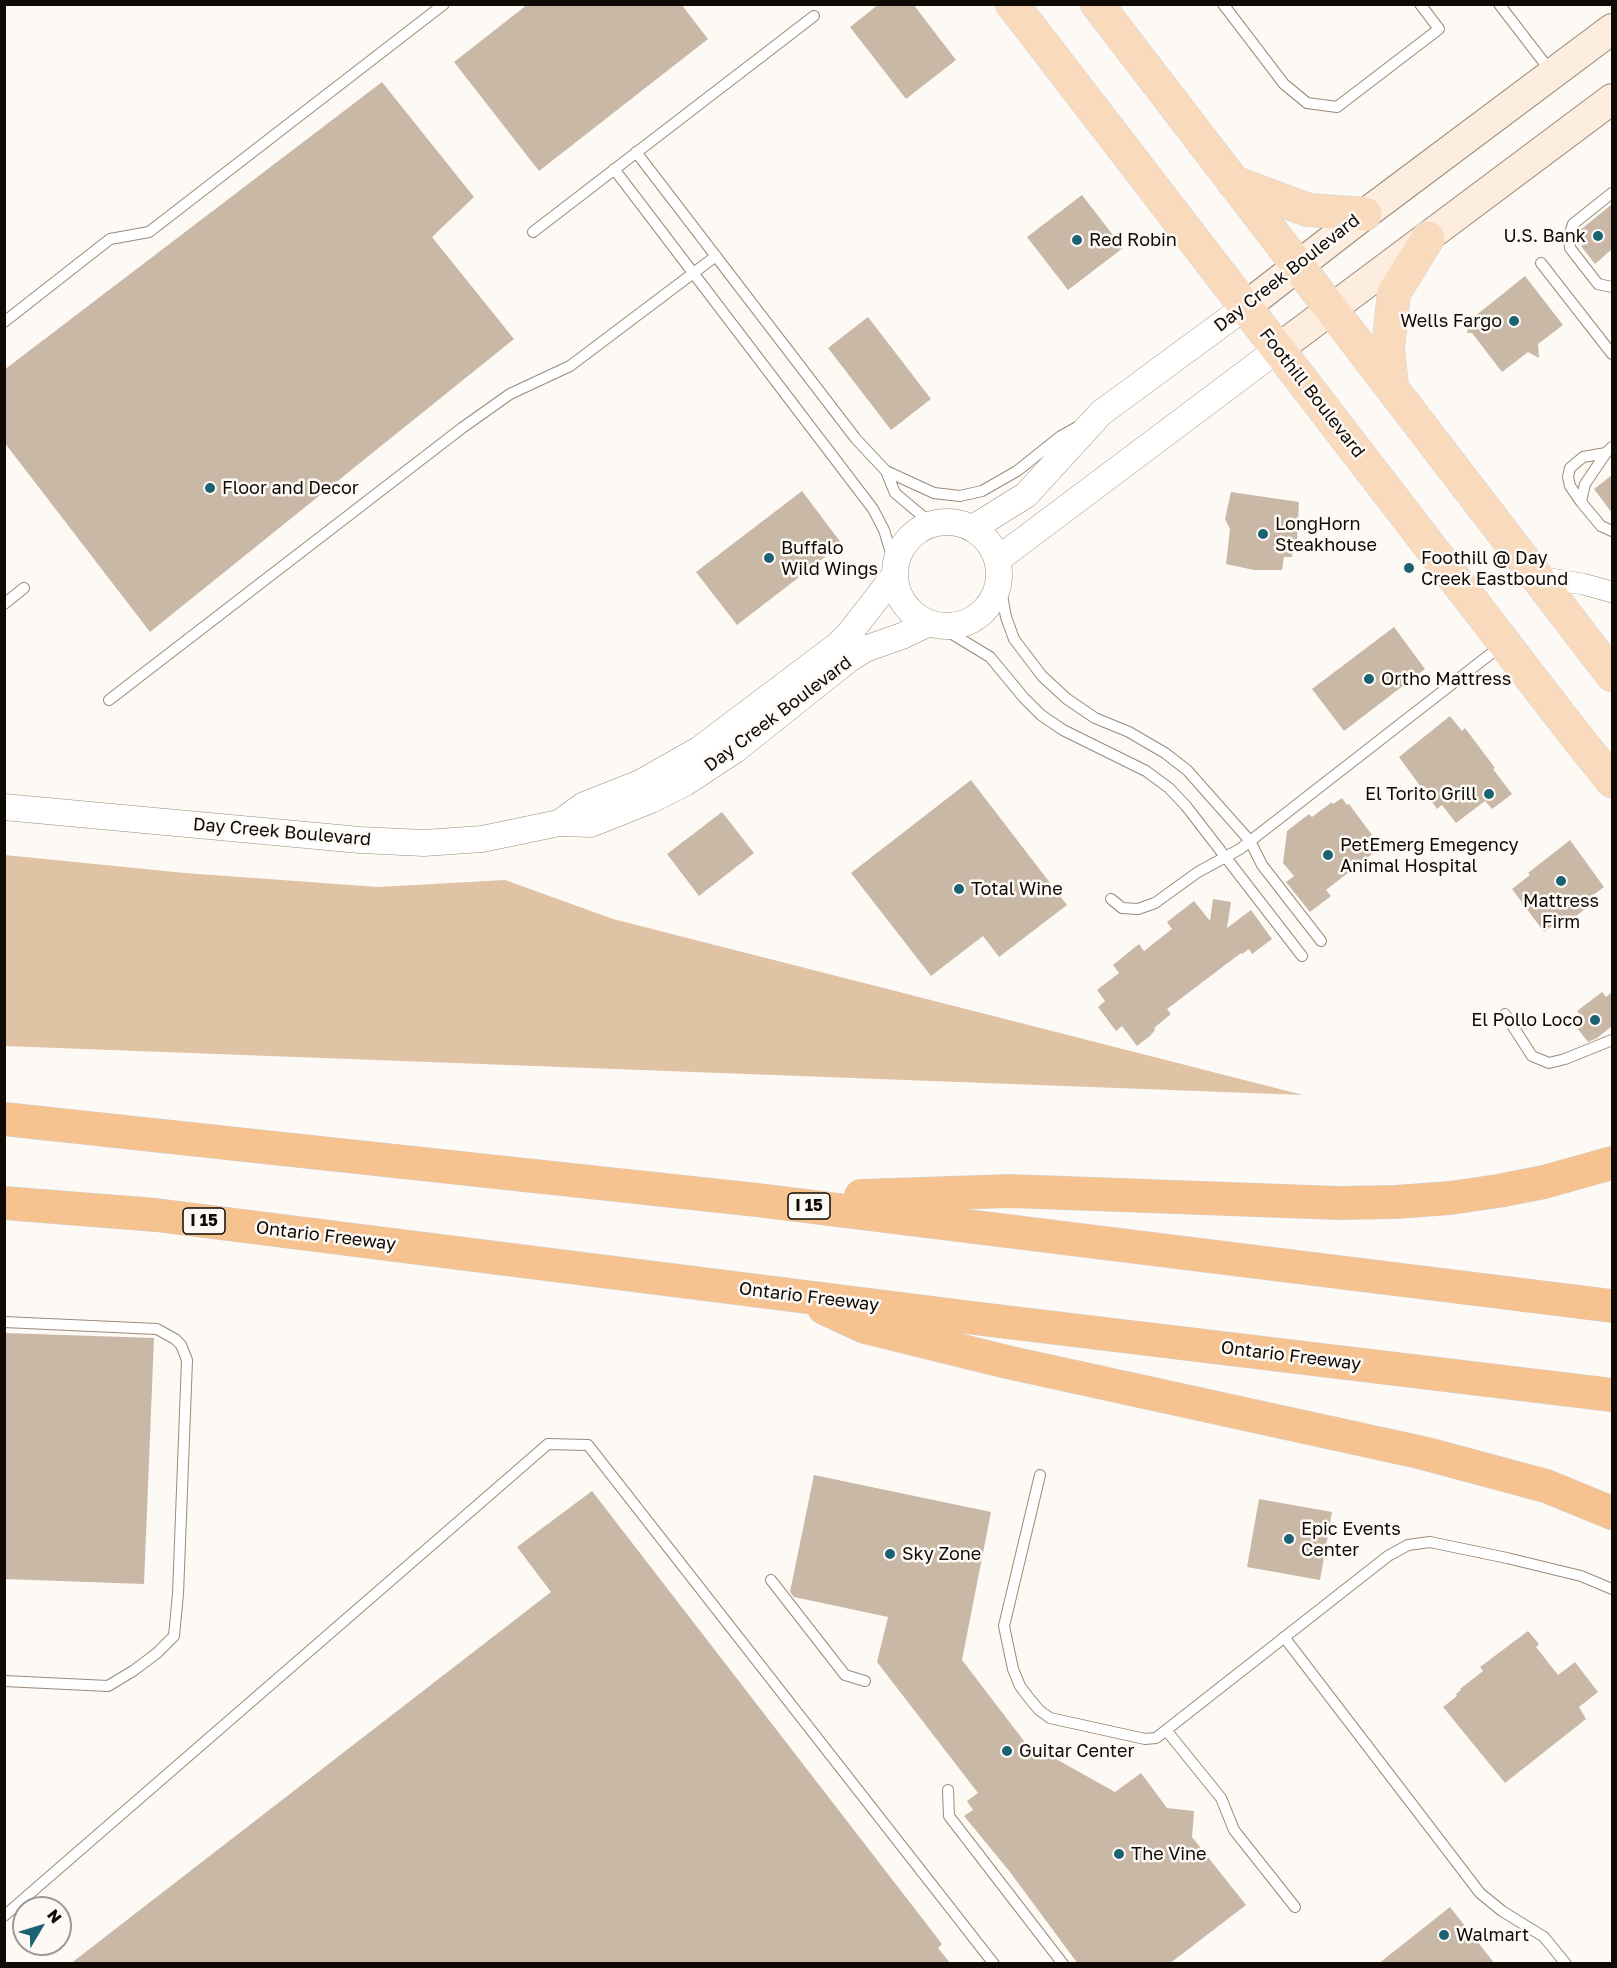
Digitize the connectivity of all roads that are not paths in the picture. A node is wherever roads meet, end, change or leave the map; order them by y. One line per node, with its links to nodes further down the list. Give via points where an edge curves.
1 (444, 4): 25 (lane, via 149,232 110,239)
2 (1012, 4): 23 (main road, Foothill Boulevard)
3 (1097, 4): 13 (main road)
4 (1223, 4): 5 (lane, via 1284,84 1307,103 1337,107 1439,29)
5 (1420, 4)
6 (1499, 4): 9 (lane)
7 (814, 16): 11 (lane)
8 (1612, 29): 9 (main road, Day Creek Boulevard)
9 (1552, 74): 15 (main road, Day Creek Boulevard)
10 (1612, 99): 17 (main road)
11 (636, 152): 12 (lane); 18 (lane)
12 (614, 169): 16 (lane); 21 (lane)
13 (1233, 182): 15 (main road, via 1308,210); 20 (main road)
14 (1612, 193): 22 (lane, via 1573,224 1569,236 1570,248 1598,284)
15 (1365, 214): 20 (main road, Day Creek Boulevard)
16 (533, 232)
17 (1428, 238): 24 (main road); 28 (main road, via 1394,293 1388,348)
18 (716, 256): 21 (lane); 31 (lane, via 856,439)
19 (1541, 263): 27 (lane)
20 (1298, 266): 23 (main road, Day Creek Boulevard); 24 (main road)
21 (693, 273): 37 (lane, via 873,509 884,530); 45 (lane, via 570,366 510,394 462,428)
22 (1612, 287)
23 (1245, 307): 26 (main road, Foothill Boulevard); 29 (street, Day Creek Boulevard)
24 (1331, 310): 26 (main road); 28 (main road)
25 (4, 322)
26 (1278, 350): 36 (street); 43 (main road, Foothill Boulevard)
27 (1612, 354)
28 (1392, 388): 38 (main road)
29 (1101, 413): 31 (lane, via 982,492 960,496 934,493); 34 (street, Day Creek Boulevard, via 1026,495)
30 (1609, 450): 32 (lane, via 1585,484); 32 (lane, via 1583,457 1570,468 1570,486)
31 (886, 471): 33 (lane, via 895,493)
32 (1581, 502): 35 (lane, via 1600,526)
33 (932, 524): 34 (street, via 946,521); 37 (street, via 907,539)
34 (973, 528): 36 (street, via 992,548)
35 (1612, 531)
36 (998, 570): 42 (street, via 995,596 985,610 972,621 956,626); 49 (lane, via 1014,639 1042,676 1085,712 1138,737 1187,770)
37 (894, 571): 42 (street, via 904,605 915,616); 48 (street, Day Creek Boulevard, via 838,645 700,749 640,783 584,805)
38 (1538, 577): 40 (street); 44 (main road)
39 (24, 588): 41 (lane)
40 (1612, 592)
41 (4, 604)
42 (934, 625): 48 (street, Day Creek Boulevard, via 849,659 735,750 685,783 591,824); 50 (lane, via 990,657 1041,715 1146,771 1168,788)
43 (1505, 643): 46 (main road, Foothill Boulevard); 49 (lane)
44 (1612, 675)
45 (109, 700)
46 (1612, 781)
47 (4, 807): 48 (street, Day Creek Boulevard, via 424,843 482,839)
48 (559, 823)
49 (1250, 841): 50 (lane); 52 (lane, via 1262,865)
50 (1225, 857): 51 (lane, via 1155,903 1138,909 1122,908); 53 (lane)
51 (1111, 899)
52 (1321, 941)
53 (1302, 956)
54 (1505, 1014): 55 (lane, via 1532,1056 1549,1063)
55 (1612, 1040)
56 (4, 1119): 58 (highway, I 15)
57 (1612, 1163): 58 (highway, via 1498,1191 1396,1202 1010,1191)
58 (757, 1200): 61 (highway, I 15)
59 (4, 1203): 60 (highway, Ontario Freeway / I 15, via 168,1216)
60 (798, 1295): 63 (highway, Ontario Freeway / I 15); 65 (highway, via 865,1327 1423,1453 1546,1486)
61 (1612, 1306)
62 (4, 1322): 69 (lane, via 157,1329 181,1345 187,1360 174,1636 134,1671 108,1686)
63 (1612, 1395)
64 (1040, 1475): 71 (lane, via 1004,1626 1020,1686 1050,1718 1145,1739)
65 (1612, 1513)
66 (771, 1580): 70 (lane, via 845,1675)
67 (1612, 1589): 68 (lane, via 1581,1576 1506,1558 1430,1542 1408,1545 1388,1556)
68 (1284, 1637): 71 (lane); 77 (lane, via 1480,1893 1544,1938)
69 (4, 1681)
70 (865, 1681)
71 (1166, 1730): 73 (lane, via 1221,1798 1234,1830)
72 (948, 1790): 76 (lane, via 950,1816)
73 (1295, 1907)
74 (4, 1916): 75 (lane, via 548,1444 588,1445)
75 (994, 1964)
76 (1063, 1964)
77 (1566, 1964)

